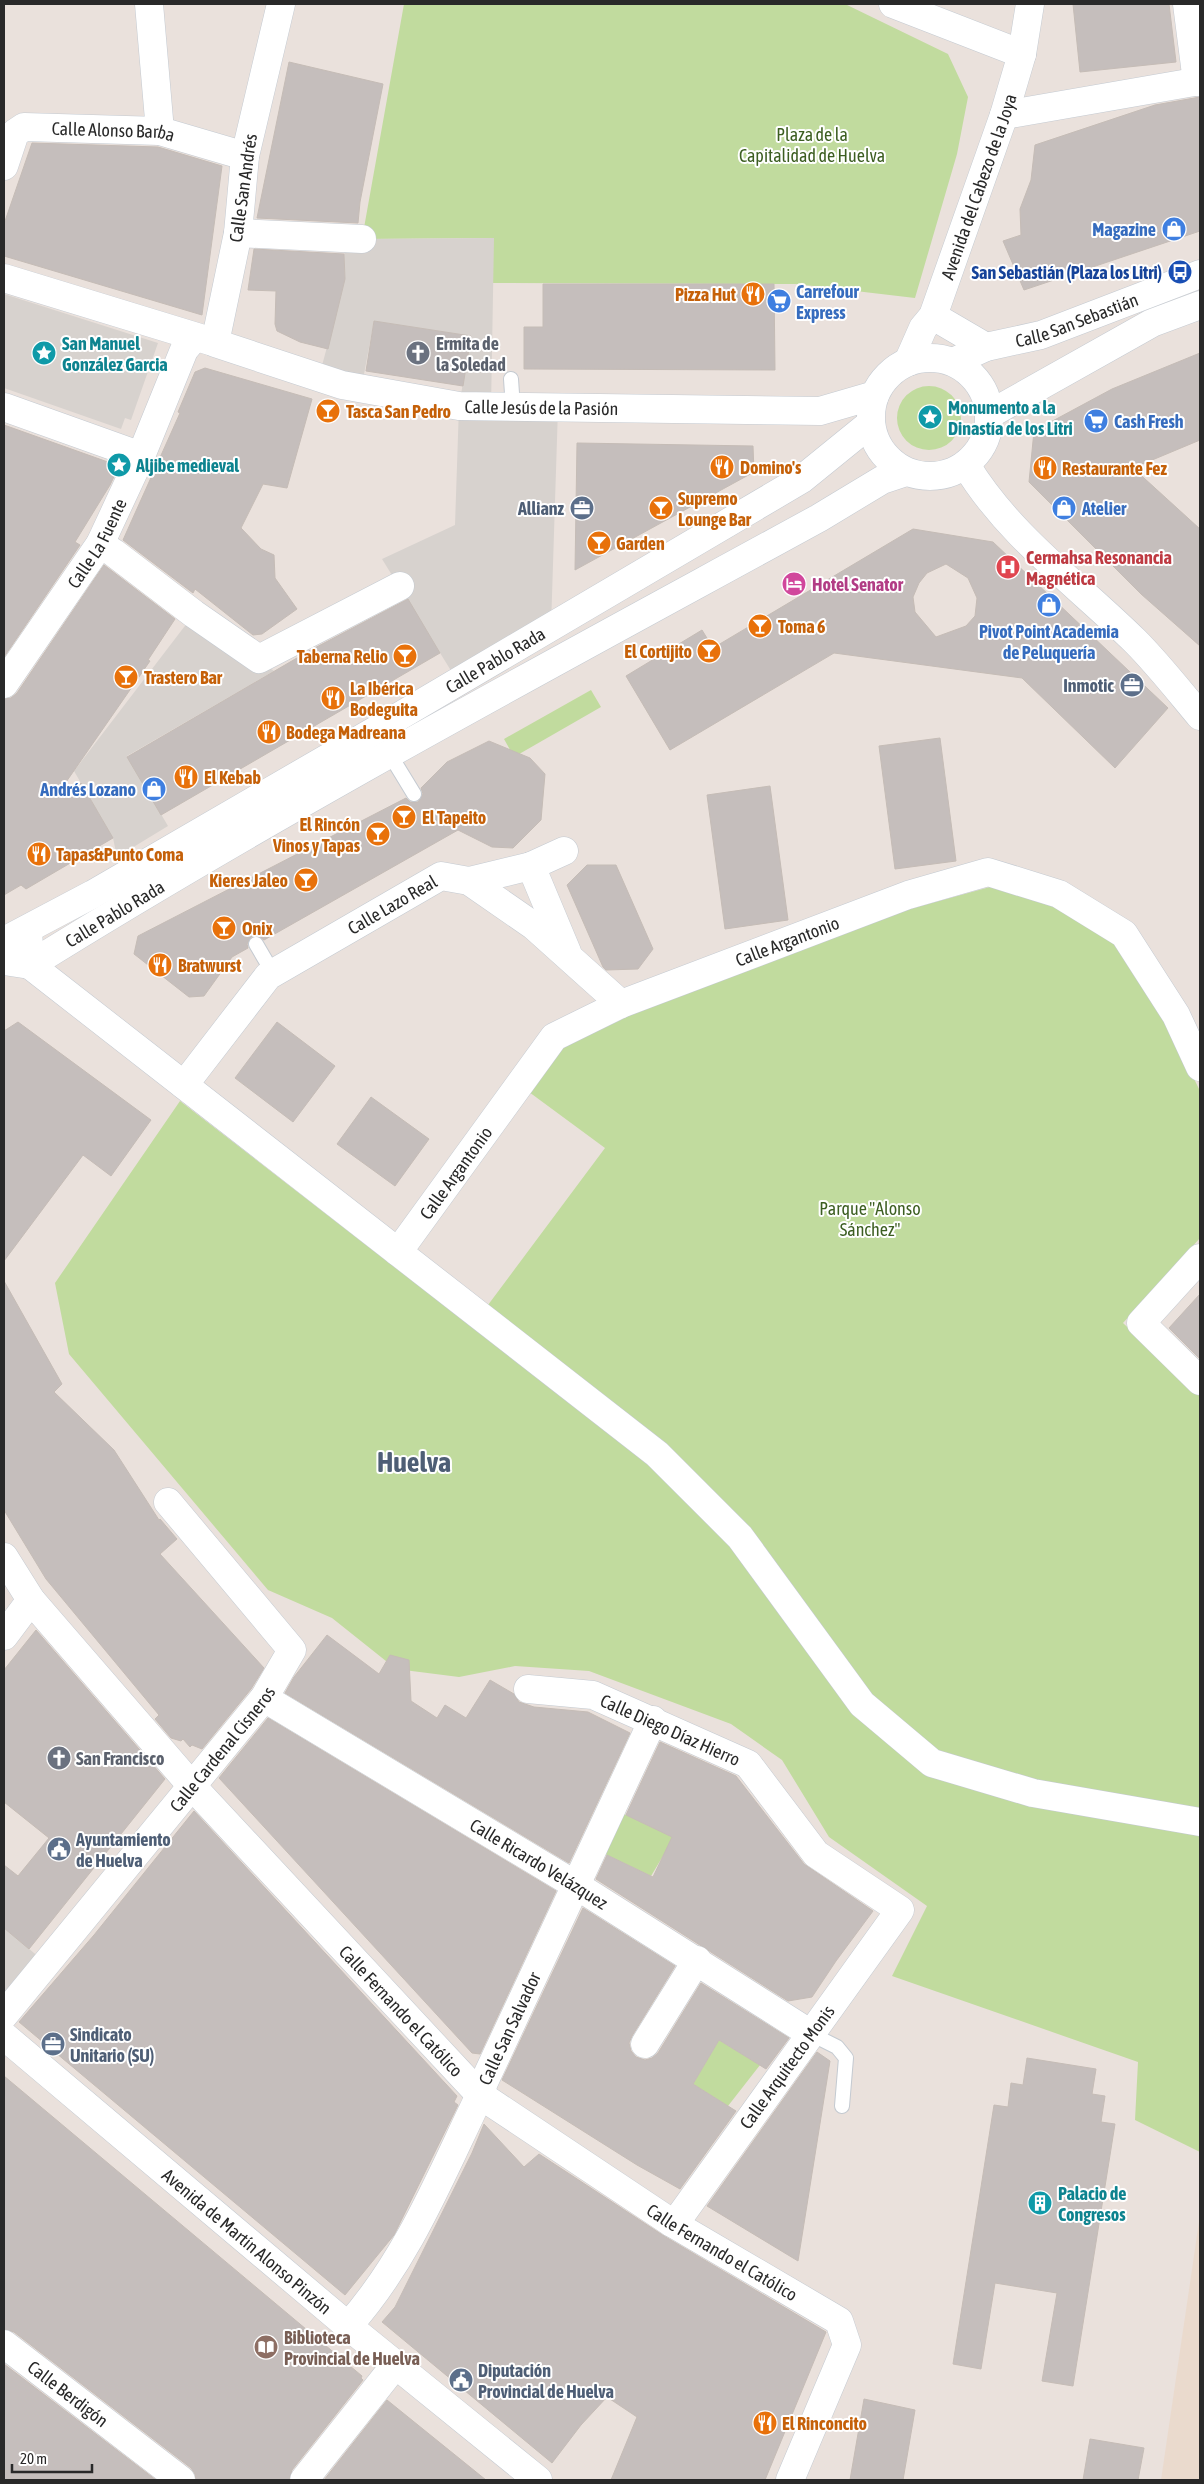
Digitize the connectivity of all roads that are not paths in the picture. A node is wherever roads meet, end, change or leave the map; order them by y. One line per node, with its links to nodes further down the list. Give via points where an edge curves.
1 (149, 4): 9 (street)
2 (281, 4): 10 (street, Calle San Andrés)
3 (893, 4): 6 (street)
4 (1030, 4): 6 (street, Avenida del Cabezo de la Joya)
5 (1188, 4): 7 (street)
6 (1022, 54): 8 (street, Avenida del Cabezo de la Joya)
7 (1199, 82): 8 (street)
8 (1004, 115): 17 (street, Avenida del Cabezo de la Joya)
9 (160, 131): 10 (street, Calle Alonso Barba); 11 (street, Calle Alonso Barba, via 24,127 15,133)
10 (245, 156): 12 (street, Calle San Andrés)
11 (4, 166)
12 (238, 232): 13 (street); 18 (street, Calle San Andrés)
13 (362, 239)
14 (1200, 274): 19 (street, Calle San Sebastián, via 1041,335)
15 (4, 278): 18 (street, Calle Jesús de la Pasión)
16 (1200, 305): 26 (street, Calle San Sebastián, via 1152,323)
17 (933, 316): 19 (street); 20 (street, Avenida del Cabezo de la Joya, via 923,328)
18 (205, 340): 25 (street, Calle Jesús de la Pasión, via 361,390 459,406); 28 (street, Calle La Fuente, via 184,350)
19 (986, 346): 21 (street, Calle San Sebastián)
20 (908, 362): 21 (street, via 938,358); 23 (street, via 894,370)
21 (953, 362): 26 (street, via 967,370 979,383 987,398)
22 (511, 379): 25 (lane)
23 (875, 395): 25 (street, Calle Jesús de la Pasión, via 820,411); 27 (street)
24 (4, 407): 28 (street)
25 (513, 408)
26 (990, 414): 29 (street, via 988,433 979,451)
27 (871, 423): 30 (street, via 882,452); 35 (street, Calle Pablo Rada, via 802,479)
28 (141, 456): 31 (street, Calle La Fuente)
29 (966, 465): 30 (street, via 937,476); 34 (street, via 983,493 1020,533 1136,642)
30 (906, 472): 35 (street, Calle Pablo Rada, via 882,480 819,518)
31 (100, 544): 32 (street, via 259,659); 33 (street, Calle La Fuente)
32 (400, 586)
33 (4, 684)
34 (1200, 716)
35 (382, 741): 36 (lane); 40 (street, Calle Pablo Rada); 44 (street, Calle Pablo Rada)
36 (414, 794)
37 (564, 851): 38 (street)
38 (531, 866): 39 (street); 42 (street)
39 (468, 881): 42 (street, Calle Lazo Real, via 534,926); 45 (street, Calle Lazo Real, via 441,876)
40 (16, 935): 44 (street)
41 (256, 944): 45 (lane)
42 (570, 958): 46 (street, Calle Lazo Real)
43 (4, 961): 44 (street)
44 (30, 965): 48 (street)
45 (273, 973): 48 (street, Calle Lazo Real)
46 (621, 1004): 47 (street, Calle Argantonio, via 908,895 988,872 1059,894 1124,934 1176,1015); 49 (street, Calle Argantonio, via 554,1037)
47 (1200, 1067)
48 (184, 1085): 49 (street)
49 (398, 1252): 60 (street, via 657,1454 740,1537 862,1704 932,1762 1033,1793)
50 (1200, 1258): 51 (street, via 1142,1323)
51 (1200, 1380)
52 (168, 1502): 57 (street, Calle Cardenal Cisneros, via 292,1650)
53 (4, 1557): 54 (street, Calle Fernando el Católico)
54 (31, 1600): 55 (street); 59 (street, Calle Fernando el Católico)
55 (4, 1636)
56 (528, 1689): 58 (street, Calle Diego Díaz Hierro, via 593,1695)
57 (264, 1698): 59 (street, Calle Cardenal Cisneros); 61 (street, Calle Ricardo Velázquez)
58 (652, 1720): 61 (street, Calle San Salvador); 62 (street, Calle Diego Díaz Hierro, via 748,1764 816,1854)
59 (191, 1785): 64 (street, Calle Cardenal Cisneros); 68 (street, Calle Fernando el Católico)
60 (1200, 1822)
61 (574, 1884): 63 (street, Calle Ricardo Velázquez); 68 (street, Calle San Salvador)
62 (900, 1910): 65 (street, Calle Arquitecto Monis)
63 (697, 1960): 65 (street, Calle Ricardo Velázquez); 67 (street)
64 (4, 2015)
65 (811, 2034): 69 (lane, via 837,2047 846,2058); 70 (street, Calle Arquitecto Monis, via 681,2215)
66 (4, 2036): 71 (street, Avenida de Martín Alonso Pinzón)
67 (645, 2044)
68 (480, 2095): 70 (street, Calle Fernando el Católico); 71 (street, Calle San Salvador, via 406,2248)
69 (842, 2106)
70 (672, 2223): 77 (street, Calle Fernando el Católico, via 839,2321 847,2345)
71 (348, 2326): 73 (street, Avenida de Martín Alonso Pinzón)
72 (4, 2344): 74 (street, Calle Berdigón)
73 (396, 2364): 75 (street); 76 (street, Avenida de Martín Alonso Pinzón)
74 (181, 2480)
75 (304, 2480)
76 (538, 2480)
77 (790, 2480)

